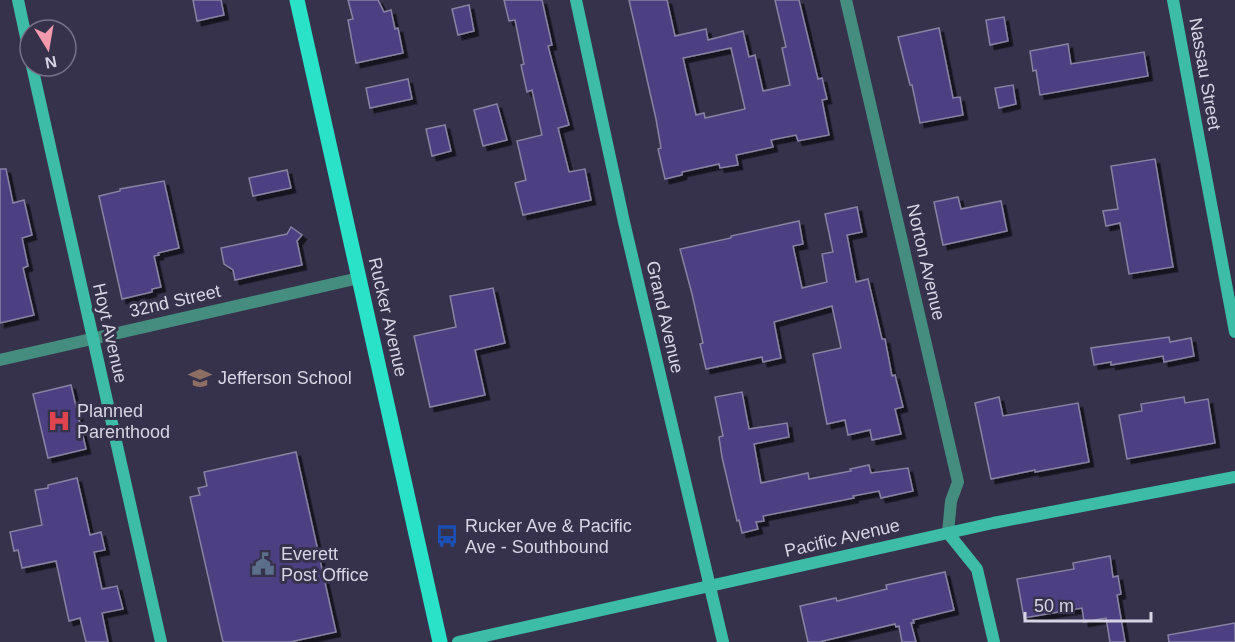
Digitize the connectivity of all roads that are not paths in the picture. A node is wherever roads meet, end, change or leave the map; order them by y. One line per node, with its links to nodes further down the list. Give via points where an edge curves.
1 (18, 0): 6 (street)
2 (297, 0): 8 (main road, Rucker Avenue)
3 (576, 0): 14 (street, Grand Avenue)
4 (846, 0): 13 (street, Norton Avenue, via 958,482 951,501)
5 (1173, 0): 9 (street, Nassau Street)
6 (22, 18)
7 (35, 78): 10 (street, Hoyt Avenue)
8 (359, 278): 10 (street, 32nd Street); 16 (main road, Rucker Avenue)
9 (1235, 332)
10 (92, 339): 11 (street, 32nd Street); 15 (street, Hoyt Avenue)
11 (0, 360)
12 (1235, 477): 13 (street, Pacific Avenue)
13 (948, 533): 14 (street, Pacific Avenue); 19 (street, via 977,569)
14 (710, 586): 17 (street, Pacific Avenue); 18 (street, Grand Avenue)
15 (161, 642)
16 (440, 642)
17 (458, 642)
18 (723, 642)
19 (994, 642)

